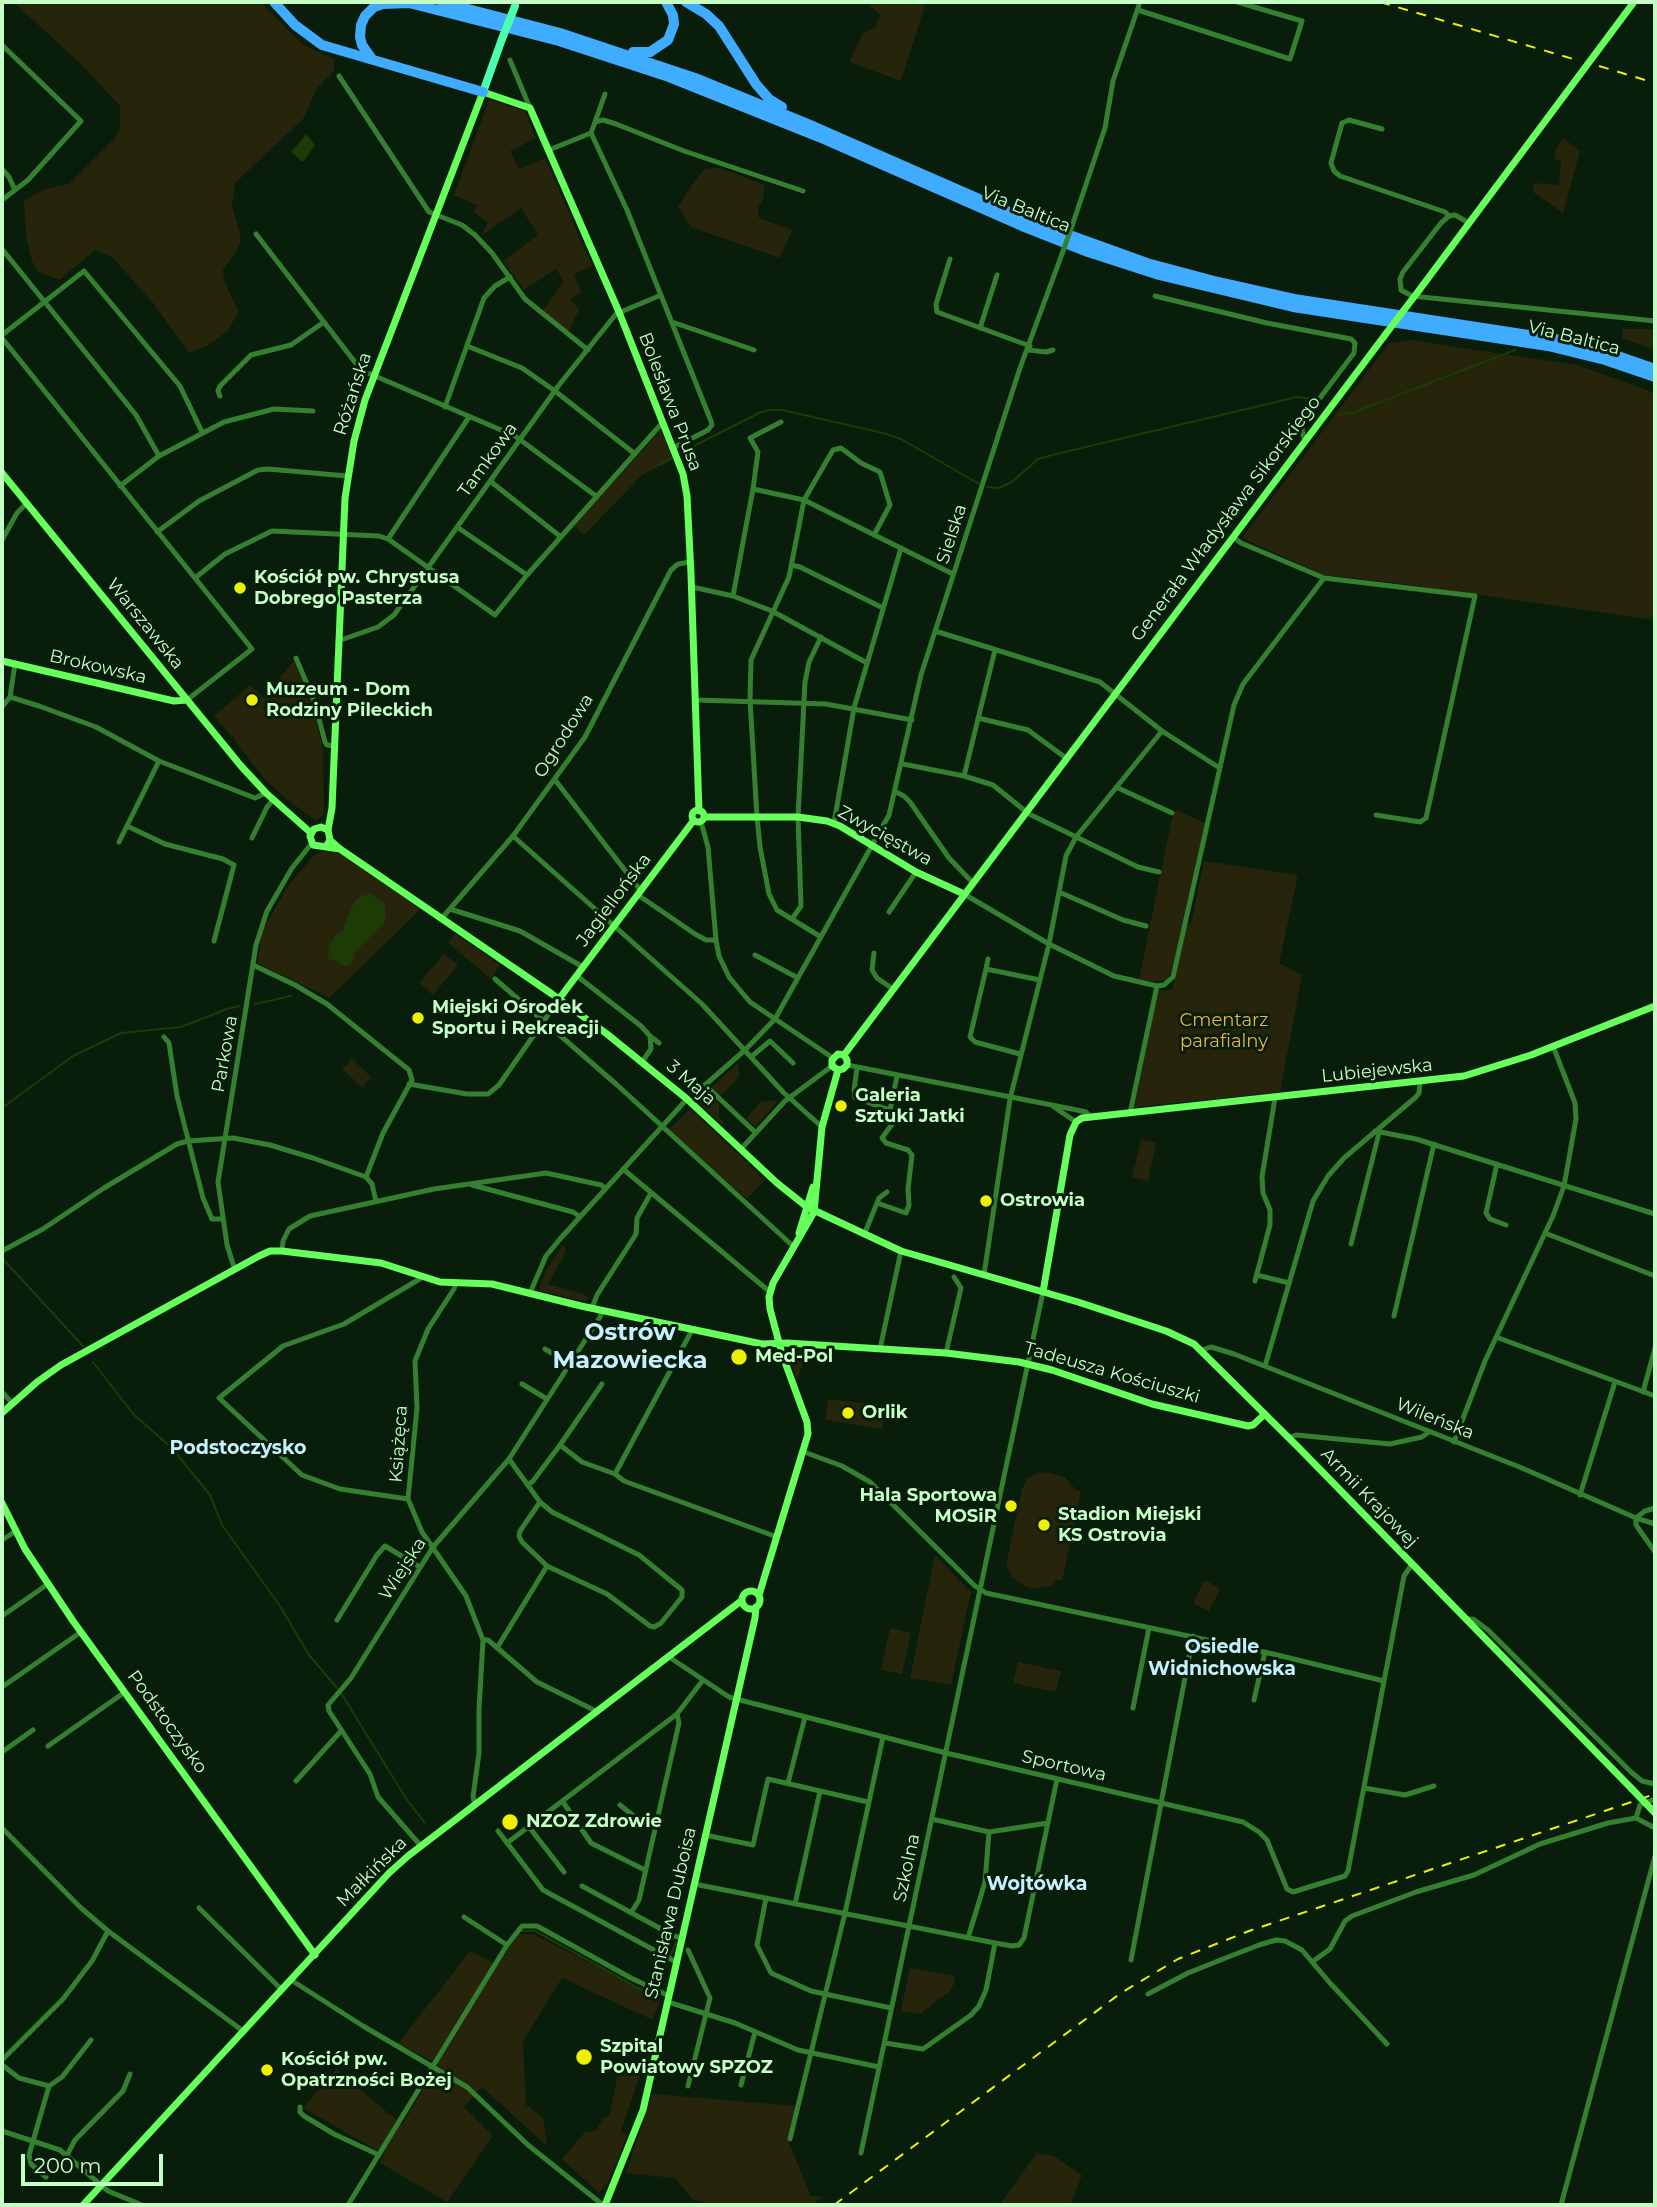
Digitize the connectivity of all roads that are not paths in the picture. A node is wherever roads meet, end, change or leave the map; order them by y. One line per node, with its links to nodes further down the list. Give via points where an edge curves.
1 (274, 2): 13 (highway, via 316,41)
2 (407, 2): 13 (highway, via 383,4 365,16 360,37); 52 (highway, Via Baltica, via 548,38 659,74 796,127 1022,226 1159,275 1293,307 1559,348)
3 (441, 2): 12 (highway, Via Baltica)
4 (666, 2): 12 (highway, via 674,24 663,45 644,53)
5 (686, 2): 20 (highway, via 719,26 764,95)
6 (1140, 2): 10 (street, Sielska)
7 (1237, 2): 10 (street, via 1302,21 1290,59)
8 (1634, 2): 30 (street, Generała Władysława Sikorskiego)
9 (516, 4): 16 (main road, Różańska, bridge)
10 (1138, 10): 46 (street, Sielska, bridge, via 1113,81 1105,128)
11 (2, 45): 25 (street, via 81,121)
12 (615, 50): 20 (highway, Via Baltica)
13 (372, 59): 16 (highway)
14 (510, 60): 18 (street, Bolesława Prusa)
15 (340, 76): 28 (street)
16 (483, 92): 18 (street); 28 (street, Różańska)
17 (605, 94): 19 (street)
18 (530, 108): 23 (street, Bolesława Prusa)
19 (596, 122): 22 (street); 26 (street, via 616,124)
20 (815, 127): 50 (highway, Via Baltica, via 1025,219 1174,271 1305,301 1552,338)
21 (1382, 128): 29 (street, via 1349,120 1342,123 1331,163 1334,171)
22 (591, 133): 23 (street); 36 (street)
23 (549, 150): 39 (street, Bolesława Prusa)
24 (2, 169): 25 (street)
25 (15, 190): 27 (street)
26 (803, 191)
27 (2, 200)
28 (435, 216): 35 (street, via 475,235); 51 (street, Różańska)
29 (1449, 216): 30 (street, via 1461,216); 40 (street, via 1403,272 1400,285 1405,293)
30 (1469, 223): 62 (street, Generała Władysława Sikorskiego, bridge)
31 (256, 234): 41 (street)
32 (2, 249): 38 (street)
33 (950, 259): 43 (street, via 937,312)
34 (997, 275): 43 (street)
35 (510, 277): 45 (street, via 484,298); 47 (street, via 525,299)
36 (661, 295): 39 (street, Tamkowa); 42 (street)
37 (1155, 296): 62 (street, via 1352,339 1354,353 1301,425)
38 (44, 303): 44 (street); 60 (street, via 84,271 180,386); 65 (street, via 136,415)
39 (619, 312): 47 (street, Tamkowa); 58 (street, Bolesława Prusa)
40 (1655, 321)
41 (324, 322): 51 (street, via 361,370); 54 (street, via 292,345 251,355 220,386)
42 (672, 322): 48 (street); 63 (street, via 712,425)
43 (980, 328): 46 (street)
44 (2, 337): 69 (street)
45 (467, 346): 53 (street, via 522,368); 55 (street)
46 (1029, 348): 49 (street); 86 (street, Sielska)
47 (588, 350): 53 (street, Tamkowa)
48 (754, 350)
49 (1053, 350)
50 (1655, 369)
51 (374, 377): 55 (street); 67 (street, Różańska, via 356,429)
52 (1655, 377)
53 (555, 390): 61 (street, Tamkowa); 64 (street)
54 (220, 396)
55 (445, 407): 57 (street)
56 (313, 411): 60 (street, via 267,411)
57 (469, 417): 61 (street); 80 (street)
58 (663, 422): 63 (street, Bolesława Prusa); 64 (street)
59 (781, 422): 70 (street, via 750,438 758,452)
60 (202, 432): 65 (street)
61 (520, 439): 68 (street, Tamkowa); 71 (street)
62 (1305, 440): 79 (street, Generała Władysława Sikorskiego)
63 (673, 448): 83 (street, Bolesława Prusa, via 686,489)
64 (635, 454): 71 (street)
65 (159, 456): 69 (street)
66 (2, 473): 73 (street, Warszawska)
67 (347, 476): 75 (street, via 258,470 188,507); 76 (street, Różańska)
68 (490, 481): 74 (street, Tamkowa); 78 (street)
69 (120, 486): 75 (street)
70 (753, 489): 72 (street); 91 (street)
71 (596, 496): 78 (street)
72 (804, 500): 77 (street); 77 (street, via 833,450 841,449 880,472 890,505); 84 (street)
73 (27, 503): 81 (street); 105 (street, Warszawska)
74 (457, 527): 85 (street, Tamkowa); 87 (street)
75 (157, 532): 88 (street)
76 (343, 535): 80 (street); 88 (street, via 266,533 225,554); 96 (street, Różańska)
77 (874, 536): 82 (street)
78 (561, 537): 87 (street)
79 (1233, 537): 89 (street); 102 (street, Generała Władysława Sikorskiego)
80 (388, 539): 85 (street)
81 (2, 540)
82 (901, 548): 86 (street); 92 (street)
83 (690, 562): 90 (street, Bolesława Prusa); 119 (street, Ogrodowa, via 671,570 592,724)
84 (791, 565): 92 (street); 93 (street)
85 (428, 567): 87 (street, via 495,615); 96 (street, Tamkowa, via 386,622)
86 (953, 574): 94 (street, Sielska)
87 (527, 575)
88 (195, 578): 105 (street, via 252,649)
89 (1324, 578): 117 (street, via 1243,684); 126 (street, via 1475,596 1426,818 1420,822)
90 (692, 587): 91 (street); 104 (street, Bolesława Prusa)
91 (733, 596): 93 (street)
92 (883, 607): 100 (street)
93 (772, 611): 95 (street); 106 (street, via 751,660)
94 (935, 631): 97 (street); 111 (street, Sielska)
95 (821, 637): 100 (street); 107 (street, via 809,662)
96 (338, 641): 113 (street, Różańska)
97 (995, 650): 102 (street, via 1100,682); 110 (street)
98 (296, 658): 113 (street, via 325,742)
99 (2, 661): 101 (street, Brokowska)
100 (867, 663): 109 (street)
101 (15, 664): 103 (street); 105 (street, Brokowska, via 174,701)
102 (1114, 694): 112 (street); 114 (street, Generała Władysława Sikorskiego)
103 (10, 697): 108 (street); 115 (street, via 96,727)
104 (696, 699): 106 (street); 127 (street, Bolesława Prusa)
105 (187, 700): 122 (street, Warszawska)
106 (750, 700): 107 (street); 128 (street)
107 (803, 702): 109 (street); 129 (street)
108 (2, 707)
109 (854, 708): 111 (street); 130 (street)
110 (978, 718): 114 (street, via 1028,730); 118 (street)
111 (912, 720): 116 (street, Sielska)
112 (1162, 731): 117 (street); 120 (street)
113 (335, 746): 132 (street, Różańska)
114 (1066, 758): 124 (street, Generała Władysława Sikorskiego)
115 (159, 761): 122 (street, via 255,798); 131 (street)
116 (902, 764): 118 (street); 121 (street, Sielska)
117 (1218, 767): 167 (street, via 1173,977)
118 (964, 776): 124 (street, via 993,785)
119 (555, 780): 134 (street, Ogrodowa); 145 (street)
120 (1116, 788): 125 (street); 135 (street)
121 (896, 792): 140 (street, Sielska); 143 (street, via 910,802 949,859)
122 (266, 793): 123 (street)
123 (273, 800): 133 (street); 136 (street)
124 (1026, 810): 135 (street); 143 (street, Generała Władysława Sikorskiego)
125 (1172, 813)
126 (1376, 815)
127 (699, 817): 128 (street, Zwycięstwa); 145 (street, Jagiellońska); 154 (street, Bolesława Prusa, via 708,847)
128 (757, 817): 129 (street, Zwycięstwa); 150 (street, via 772,902)
129 (798, 817): 130 (street, Zwycięstwa); 150 (street, via 801,906)
130 (834, 823): 140 (street, Zwycięstwa)
131 (127, 826): 137 (street); 155 (street, via 165,844 234,865)
132 (326, 829): 133 (street); 138 (street)
133 (313, 831): 139 (street)
134 (513, 836): 147 (street, Ogrodowa); 151 (street)
135 (1076, 837): 142 (street, via 1138,867); 144 (street, via 1066,856)
136 (252, 838)
137 (119, 842)
138 (329, 842): 139 (street); 149 (street, 3 Maja)
139 (314, 844): 160 (street, Parkowa, via 292,868 267,911)
140 (872, 845): 141 (street, Zwycięstwa); 153 (street, Sielska)
141 (916, 872): 146 (street, Zwycięstwa); 148 (street)
142 (1159, 872)
143 (972, 882): 146 (street, Generała Władysława Sikorskiego)
144 (1059, 892): 152 (street); 156 (street)
145 (640, 893): 151 (street, Jagiellońska); 154 (street, via 695,934)
146 (964, 894): 156 (street); 168 (street, Generała Władysława Sikorskiego)
147 (450, 909): 149 (street, Ogrodowa); 161 (street, via 520,931)
148 (889, 912)
149 (442, 918): 169 (street, 3 Maja)
150 (792, 919): 153 (street)
151 (615, 925): 161 (street, Jagiellońska); 177 (street)
152 (1146, 926)
153 (821, 937): 164 (street, Sielska)
154 (716, 940): 172 (street, Bolesława Prusa, via 736,988)
155 (214, 941)
156 (1049, 944): 166 (street); 167 (street, via 1114,976)
157 (874, 953): 168 (street, via 872,970)
158 (755, 954): 164 (street)
159 (988, 959): 162 (street)
160 (253, 965): 188 (street, via 295,985 349,1020 410,1070); 203 (street, Parkowa)
161 (583, 967): 163 (street, Jagiellońska)
162 (986, 970): 166 (street); 178 (street, via 970,1037)
163 (577, 976): 169 (street, Jagiellońska); 173 (street)
164 (798, 978): 172 (street, Sielska)
165 (495, 979): 171 (street)
166 (1040, 980): 178 (street)
167 (1157, 986): 196 (street)
168 (893, 989): 179 (street, Generała Władysława Sikorskiego)
169 (559, 999): 171 (street); 181 (street, 3 Maja)
170 (1655, 1006): 176 (street, Lubiejewska)
171 (543, 1019): 188 (street, via 499,1085 488,1094); 199 (street)
172 (775, 1019): 177 (street, Sielska); 183 (street, Bolesława Prusa)
173 (650, 1036): 175 (street); 181 (street, via 651,1049)
174 (164, 1037): 204 (street, via 169,1043)
175 (659, 1043)
176 (1553, 1046): 187 (street, Lubiejewska, via 1484,1072); 212 (street, via 1576,1119)
177 (745, 1050): 180 (street); 202 (street, Sielska, via 705,1085)
178 (1020, 1054): 190 (street)
179 (844, 1055): 183 (street, via 838,1054); 184 (street)
180 (751, 1057): 182 (street, via 770,1041); 189 (street)
181 (642, 1062): 192 (street, 3 Maja)
182 (793, 1063)
183 (834, 1065): 184 (street, via 844,1069); 189 (street); 200 (street)
184 (847, 1065): 185 (street, Lubiejewska)
185 (857, 1068): 186 (street, Lubiejewska); 195 (street, via 855,1098)
186 (897, 1076): 190 (street, Lubiejewska); 195 (street)
187 (1420, 1083): 191 (street, Lubiejewska); 201 (street, via 1416,1097)
188 (409, 1084): 209 (street)
189 (790, 1097): 200 (street); 202 (street)
190 (1010, 1098): 193 (street, Lubiejewska); 233 (street)
191 (1275, 1098): 196 (street, Lubiejewska); 238 (street, via 1262,1177 1270,1225 1256,1278)
192 (687, 1099): 199 (street); 206 (street, 3 Maja)
193 (1055, 1107): 194 (street, Lubiejewska); 198 (street, Lubiejewska)
194 (1072, 1109): 197 (street, Lubiejewska); 198 (street)
195 (890, 1110): 219 (street, via 895,1120 882,1138 912,1155 909,1205 906,1213)
196 (1129, 1113): 197 (street, Lubiejewska)
197 (1090, 1116): 198 (street, Lubiejewska)
198 (1076, 1122): 240 (street)
199 (662, 1127): 208 (street); 227 (street)
200 (821, 1127): 210 (street)
201 (1377, 1132): 205 (street); 228 (street); 238 (street, via 1344,1158 1313,1201)
202 (756, 1133): 206 (street)
203 (225, 1138): 204 (street); 209 (street, via 270,1144); 223 (street, Parkowa, via 219,1182)
204 (188, 1141): 223 (street, via 210,1217); 229 (street)
205 (1434, 1144): 207 (street); 244 (street)
206 (741, 1149): 217 (street, 3 Maja)
207 (1497, 1164): 212 (street); 224 (street, via 1486,1213)
208 (623, 1169): 213 (street); 216 (street)
209 (366, 1177): 218 (street)
210 (815, 1180): 214 (street); 220 (street)
211 (469, 1184): 213 (street, via 546,1173); 218 (street); 222 (street)
212 (1564, 1186): 221 (street); 225 (street)
213 (605, 1188): 222 (street)
214 (812, 1191): 217 (street); 220 (street)
215 (887, 1192): 219 (street)
216 (651, 1193): 239 (street); 242 (street, via 638,1218 636,1234)
217 (793, 1197): 220 (street, 3 Maja)
218 (376, 1201): 230 (street, via 302,1219 289,1229)
219 (877, 1203): 226 (street)
220 (810, 1209): 226 (street, 3 Maja); 227 (street)
221 (1655, 1214)
222 (579, 1216): 241 (street, via 546,1256)
223 (223, 1219): 232 (street, Parkowa)
224 (1506, 1225)
225 (1545, 1233): 234 (street); 246 (street)
226 (864, 1235): 231 (street, 3 Maja)
227 (796, 1244): 239 (street)
228 (1351, 1244)
229 (2, 1251)
230 (282, 1251): 232 (street, via 270,1251); 235 (street, Tadeusza Kościuszki, via 381,1263)
231 (901, 1251): 233 (street, 3 Maja); 250 (street)
232 (235, 1270): 263 (street, via 61,1365)
233 (984, 1275): 240 (street, 3 Maja)
234 (1655, 1276)
235 (423, 1277): 237 (street, Tadeusza Kościuszki); 275 (street, via 344,1324 285,1345 219,1398 302,1475 340,1489)
236 (954, 1277): 252 (street, via 961,1288)
237 (456, 1283): 241 (street, Tadeusza Kościuszki, via 492,1284); 275 (street, Książęca, via 415,1361 417,1408)
238 (1289, 1283): 255 (street)
239 (770, 1292): 247 (street)
240 (1044, 1292): 251 (street, Armii Krajowej, via 1166,1331); 254 (street, Szkolna)
241 (530, 1293): 242 (street, Tadeusza Kościuszki)
242 (592, 1308): 243 (street, Tadeusza Kościuszki)
243 (603, 1311): 245 (street, Tadeusza Kościuszki); 253 (street, Wiejska)
244 (1394, 1317)
245 (692, 1330): 247 (street, Tadeusza Kościuszki, via 762,1344); 272 (street)
246 (1496, 1337): 256 (street); 268 (street)
247 (779, 1343): 250 (street, Tadeusza Kościuszki); 270 (street, via 807,1422)
248 (1655, 1348): 260 (street)
249 (545, 1349): 253 (street)
250 (880, 1349): 252 (street, Tadeusza Kościuszki)
251 (1202, 1350): 255 (street, Wileńska, via 1216,1348); 265 (street, Armii Krajowej)
252 (946, 1353): 254 (street, Tadeusza Kościuszki)
253 (570, 1364): 262 (street, Wiejska)
254 (1028, 1364): 265 (street, Tadeusza Kościuszki, via 1152,1404 1224,1421 1248,1426); 290 (street, Szkolna)
255 (1265, 1366): 266 (street, Wileńska)
256 (1615, 1382): 260 (street); 274 (street)
257 (522, 1384): 262 (street)
258 (602, 1384): 269 (street)
259 (2, 1392): 263 (street)
260 (1643, 1392): 261 (street)
261 (1655, 1396)
262 (547, 1399): 271 (street, Wiejska)
263 (13, 1404): 264 (street)
264 (2, 1413)
265 (1265, 1414): 267 (street, Armii Krajowej)
266 (1429, 1432): 267 (street, via 1390,1444); 268 (street, Wileńska)
267 (1288, 1438): 286 (street, Armii Krajowej)
268 (1454, 1442): 274 (street, Wileńska)
269 (560, 1444): 272 (street, via 582,1462); 273 (street)
270 (804, 1452): 282 (street); 290 (street, via 870,1482)
271 (509, 1459): 273 (street); 284 (street, Wiejska)
272 (615, 1474): 282 (street)
273 (528, 1484): 276 (street)
274 (1580, 1494): 279 (street, Wileńska)
275 (408, 1499): 284 (street, Książęca)
276 (540, 1502): 287 (street, via 519,1536); 287 (street, via 552,1513 639,1555 682,1590 682,1597 654,1627 607,1594)
277 (2, 1503): 281 (street, Podstoczysko)
278 (1655, 1508): 279 (street)
279 (1636, 1518): 280 (street, Wileńska); 285 (street)
280 (1655, 1524)
281 (16, 1531): 283 (street); 289 (street, Podstoczysko)
282 (778, 1537): 291 (street)
283 (2, 1540)
284 (433, 1547): 288 (street, Wiejska); 299 (street, Książęca, via 466,1596)
285 (1655, 1552)
286 (1412, 1564): 294 (street, Armii Krajowej); 304 (street, via 1404,1576)
287 (547, 1566): 300 (street)
288 (419, 1567): 295 (street, via 386,1546); 314 (street, Wiejska, via 351,1678 328,1705)
289 (48, 1584): 293 (street); 297 (street, Podstoczysko)
290 (980, 1590): 296 (street); 318 (street, Szkolna)
291 (756, 1593): 292 (street, via 760,1602); 292 (street, Małkińska, via 747,1591)
292 (748, 1606): 302 (street, Małkińska, via 729,1612); 307 (street, Stanisława Duboisa, via 752,1623)
293 (2, 1616)
294 (1466, 1619): 322 (street, via 1474,1619 1488,1630 1631,1772); 332 (street, Armii Krajowej, bridge)
295 (337, 1620)
296 (1149, 1628): 298 (street); 309 (street)
297 (81, 1632): 305 (street); 306 (street, Podstoczysko)
298 (1193, 1636): 301 (street); 329 (street)
299 (483, 1640): 300 (street); 330 (street, Książęca)
300 (497, 1648): 310 (street, via 537,1682)
301 (1265, 1652): 304 (street); 308 (street)
302 (670, 1657): 303 (street, Sportowa); 310 (street, Małkińska)
303 (703, 1680): 307 (street, Sportowa); 311 (street)
304 (1384, 1681): 324 (street)
305 (2, 1687)
306 (125, 1692): 316 (street); 365 (street, Podstoczysko)
307 (736, 1699): 312 (street, Sportowa); 343 (street, Stanisława Duboisa)
308 (1254, 1700)
309 (1133, 1708)
310 (598, 1712): 330 (street, Małkińska)
311 (677, 1714): 327 (street); 335 (street, via 679,1723)
312 (805, 1717): 315 (street, Sportowa); 321 (street)
313 (33, 1730): 317 (street)
314 (341, 1731): 320 (street); 346 (street, Wiejska, via 370,1774 378,1797)
315 (883, 1737): 318 (street, Sportowa); 328 (street)
316 (48, 1746)
317 (2, 1752)
318 (946, 1753): 319 (street, Sportowa); 334 (street, Szkolna)
319 (1057, 1779): 329 (street, Sportowa); 336 (street)
320 (296, 1781)
321 (788, 1783): 325 (street); 343 (street, via 768,1779 753,1845)
322 (1655, 1784)
323 (1434, 1786): 324 (street, via 1405,1795)
324 (1364, 1788): 329 (street, Sportowa, via 1347,1874 1297,1892 1289,1892 1272,1849 1254,1828 1235,1819)
325 (820, 1791): 328 (street); 353 (street)
326 (1655, 1799): 333 (street, via 1640,1805)
327 (563, 1802): 337 (street); 348 (street, via 591,1843)
328 (868, 1802): 356 (street)
329 (1161, 1803): 366 (street)
330 (475, 1805): 346 (street, Małkińska)
331 (620, 1805): 335 (street, via 635,1817)
332 (1655, 1813)
333 (1636, 1818): 339 (street); 368 (street, via 1540,1844 1475,1875 1352,1916 1345,1920 1330,1949)
334 (932, 1819): 341 (street); 358 (street, Szkolna)
335 (657, 1822): 348 (street)
336 (1048, 1823): 341 (street); 362 (street, via 1024,1938 1019,1945)
337 (529, 1827): 345 (street); 349 (street)
338 (2, 1828): 342 (street)
339 (1655, 1828)
340 (498, 1832): 345 (street)
341 (989, 1832): 361 (street, via 985,1882)
342 (8, 1835): 344 (street); 359 (street)
343 (705, 1835): 350 (street, Stanisława Duboisa)
344 (2, 1841)
345 (507, 1843): 367 (street, via 543,1890)
346 (421, 1846): 365 (street, Małkińska, via 389,1873)
347 (1655, 1856): 403 (street)
348 (645, 1870): 355 (street, via 639,1900)
349 (564, 1872)
350 (694, 1884): 352 (street); 360 (street, Stanisława Duboisa)
351 (582, 1886): 355 (street)
352 (766, 1898): 353 (street); 371 (street, via 758,1945 771,1973)
353 (795, 1904): 356 (street)
354 (199, 1908): 370 (street)
355 (631, 1913): 360 (street)
356 (845, 1913): 358 (street); 371 (street)
357 (464, 1917): 363 (street)
358 (909, 1926): 361 (street); 374 (street, Szkolna)
359 (108, 1931): 376 (street); 382 (street, via 63,1999)
360 (682, 1938): 367 (street, Stanisława Duboisa)
361 (968, 1938): 362 (street)
362 (995, 1943): 379 (street, via 986,1990 971,2015 923,2049)
363 (507, 1945): 373 (street, via 517,1930 537,1926); 384 (street)
364 (688, 1950): 375 (street, via 710,1998)
365 (314, 1955): 369 (street, Małkińska)
366 (1131, 1960)
367 (677, 1962): 373 (street, Stanisława Duboisa)
368 (1312, 1962): 372 (street, via 1302,1950 1276,1940 1188,1973); 380 (street)
369 (291, 1980): 370 (street, Małkińska); 384 (street)
370 (282, 1990): 376 (street, Małkińska)
371 (825, 1994): 374 (street); 381 (street)
372 (1148, 1994)
373 (668, 1999): 375 (street); 402 (street, Stanisława Duboisa, via 640,2118)
374 (891, 2008): 379 (street, Szkolna)
375 (706, 2013): 377 (street); 389 (street)
376 (243, 2031): 398 (street, Małkińska)
377 (755, 2032): 381 (street); 387 (street)
378 (92, 2040): 388 (street)
379 (885, 2043): 385 (street, Szkolna)
380 (1387, 2044)
381 (810, 2053): 385 (street); 392 (street)
382 (2, 2060)
383 (2, 2065): 388 (street, via 19,2078)
384 (435, 2066): 396 (street); 402 (street, via 467,2087 528,2145)
385 (879, 2067): 394 (street, Szkolna)
386 (130, 2074): 395 (street, via 124,2091)
387 (741, 2085)
388 (49, 2086): 393 (street)
389 (688, 2086)
390 (299, 2107): 396 (street, via 314,2122)
391 (2, 2131): 393 (street)
392 (790, 2139)
393 (32, 2141): 395 (street); 397 (street, via 29,2160)
394 (861, 2153)
395 (66, 2155): 398 (street)
396 (379, 2155): 401 (street)
397 (46, 2177)
398 (102, 2185): 399 (street, Małkińska); 400 (street)
399 (83, 2205)
400 (142, 2205)
401 (348, 2205)
402 (604, 2205)
403 (1561, 2205)

